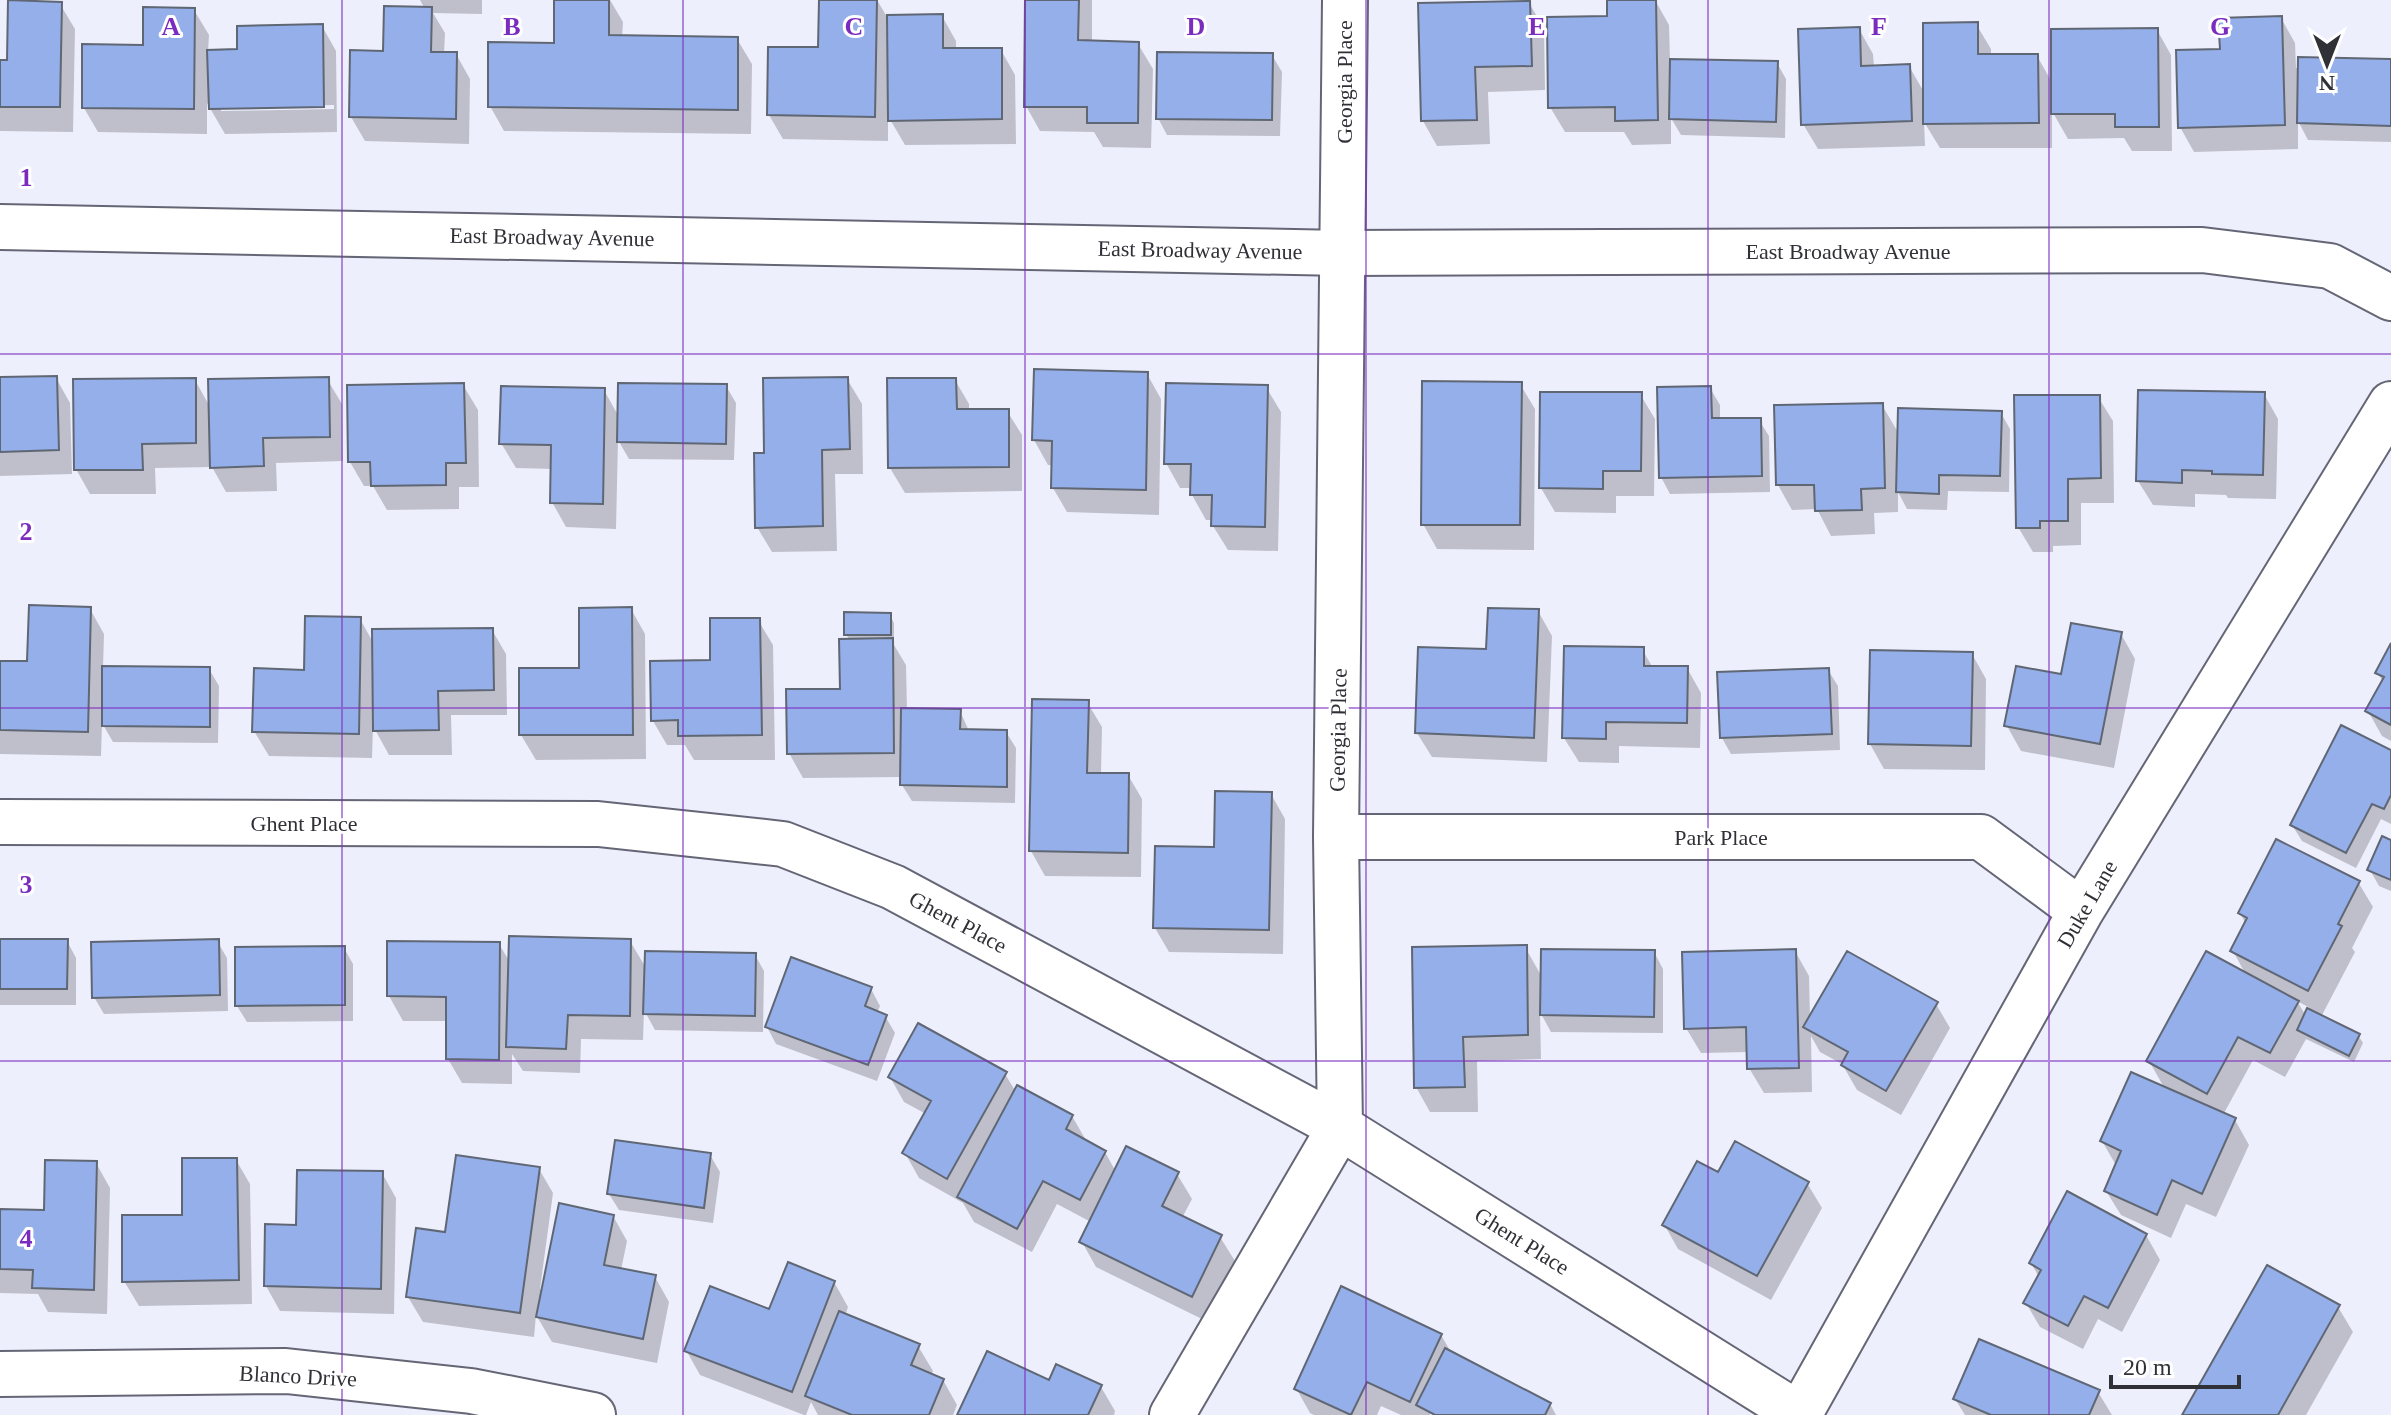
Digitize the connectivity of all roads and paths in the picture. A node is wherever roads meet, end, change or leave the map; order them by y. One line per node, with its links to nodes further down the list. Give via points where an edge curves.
1 (1345, 0): 3 (street, Georgia Place)
2 (0, 227): 3 (street, East Broadway Avenue)
3 (1343, 253): 4 (street, East Broadway Avenue, via 2202,250 2330,266); 7 (street, Georgia Place)
4 (2391, 298)
5 (2391, 404): 8 (street, Duke Lane)
6 (0, 822): 9 (street, Ghent Place, via 598,824 783,844 893,887)
7 (1336, 837): 8 (street, Park Place, via 1981,837); 9 (street, Georgia Place)
8 (2081, 911): 13 (street, Duke Lane)
9 (1340, 1127): 12 (street); 13 (street, Ghent Place)
10 (0, 1374): 11 (street, Blanco Drive, via 286,1371 471,1391)
11 (593, 1415)
12 (1172, 1415)
13 (1800, 1415)

